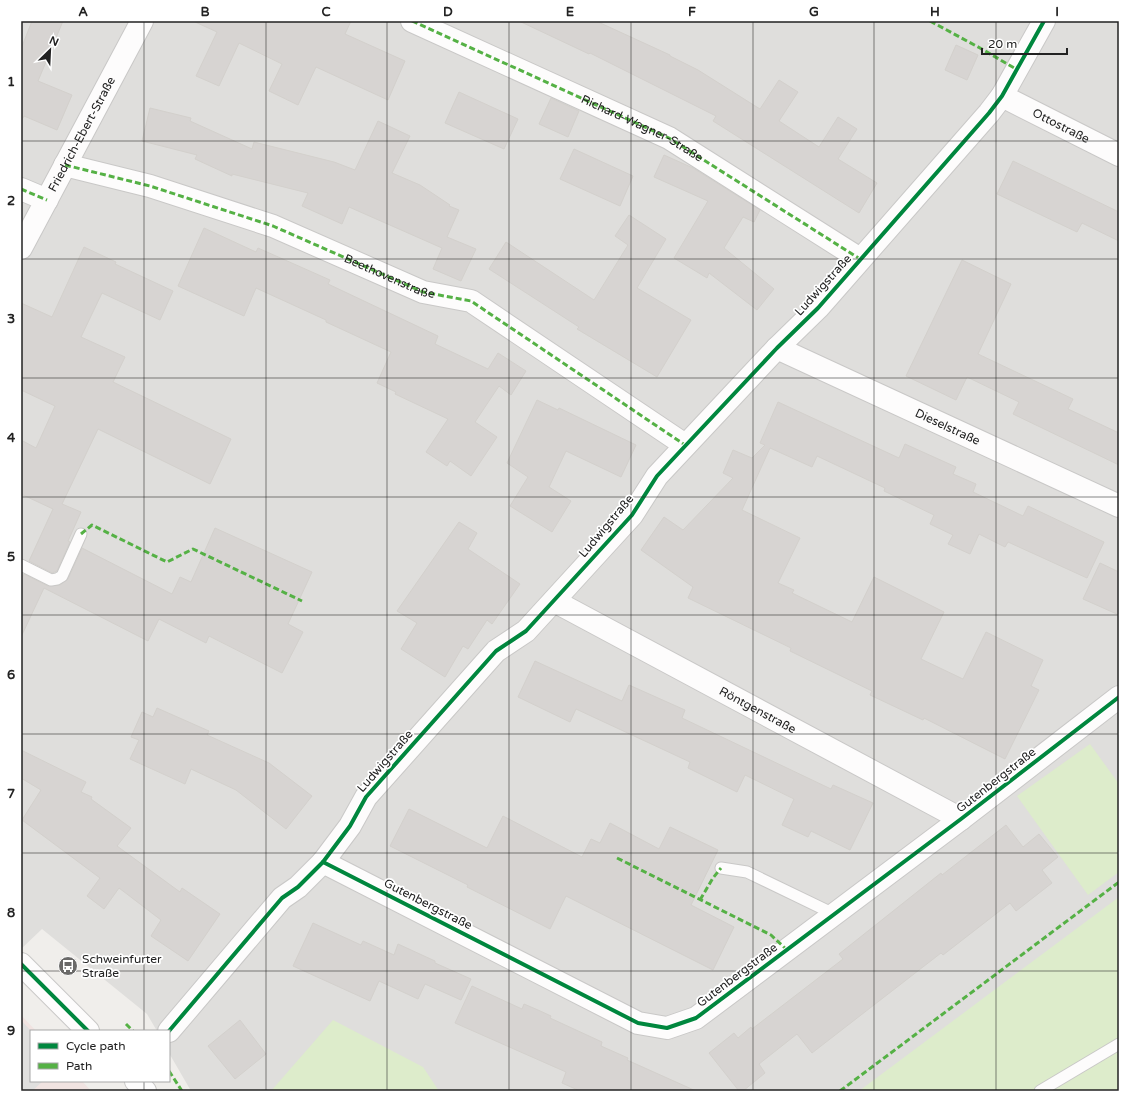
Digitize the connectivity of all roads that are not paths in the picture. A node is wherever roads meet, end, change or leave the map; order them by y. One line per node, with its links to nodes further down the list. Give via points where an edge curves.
1 (142, 21): 6 (street, Friedrich-Ebert-Straße)
2 (412, 21): 10 (street, Richard-Wagner-Straße, via 669,138)
3 (1044, 21): 4 (street, Ludwigstraße)
4 (1002, 96): 5 (street, Ottostraße); 10 (street, Ludwigstraße)
5 (1119, 155)
6 (65, 165): 8 (street, Friedrich-Ebert-Straße); 12 (street, Beethovenstraße, via 150,186 273,226 423,292 471,301)
7 (21, 189): 8 (street)
8 (47, 200): 9 (street, Friedrich-Ebert-Straße)
9 (21, 248)
10 (860, 259): 11 (street, Ludwigstraße, via 818,308)
11 (777, 348): 12 (street, Ludwigstraße); 13 (street, Dieselstraße)
12 (685, 445): 16 (street, Ludwigstraße, via 657,476 632,515)
13 (1119, 506)
14 (81, 534): 15 (lane, via 62,576 57,579 51,580)
15 (21, 565)
16 (554, 600): 18 (street, Röntgenstraße); 19 (street, Ludwigstraße, via 526,631 496,651 366,797 350,826)
17 (1119, 697): 18 (street, Gutenbergstraße)
18 (961, 819): 21 (street, Gutenbergstraße)
19 (323, 862): 21 (street, Gutenbergstraße, via 638,1023 667,1028 696,1018); 24 (street, Ludwigstraße, via 298,887 282,898)
20 (722, 868): 21 (lane, via 747,872)
21 (834, 914)
22 (21, 964): 23 (street)
23 (87, 1030)
24 (170, 1030)
25 (1119, 1044): 28 (lane)
26 (137, 1082): 27 (street)
27 (144, 1091)
28 (1040, 1091)

